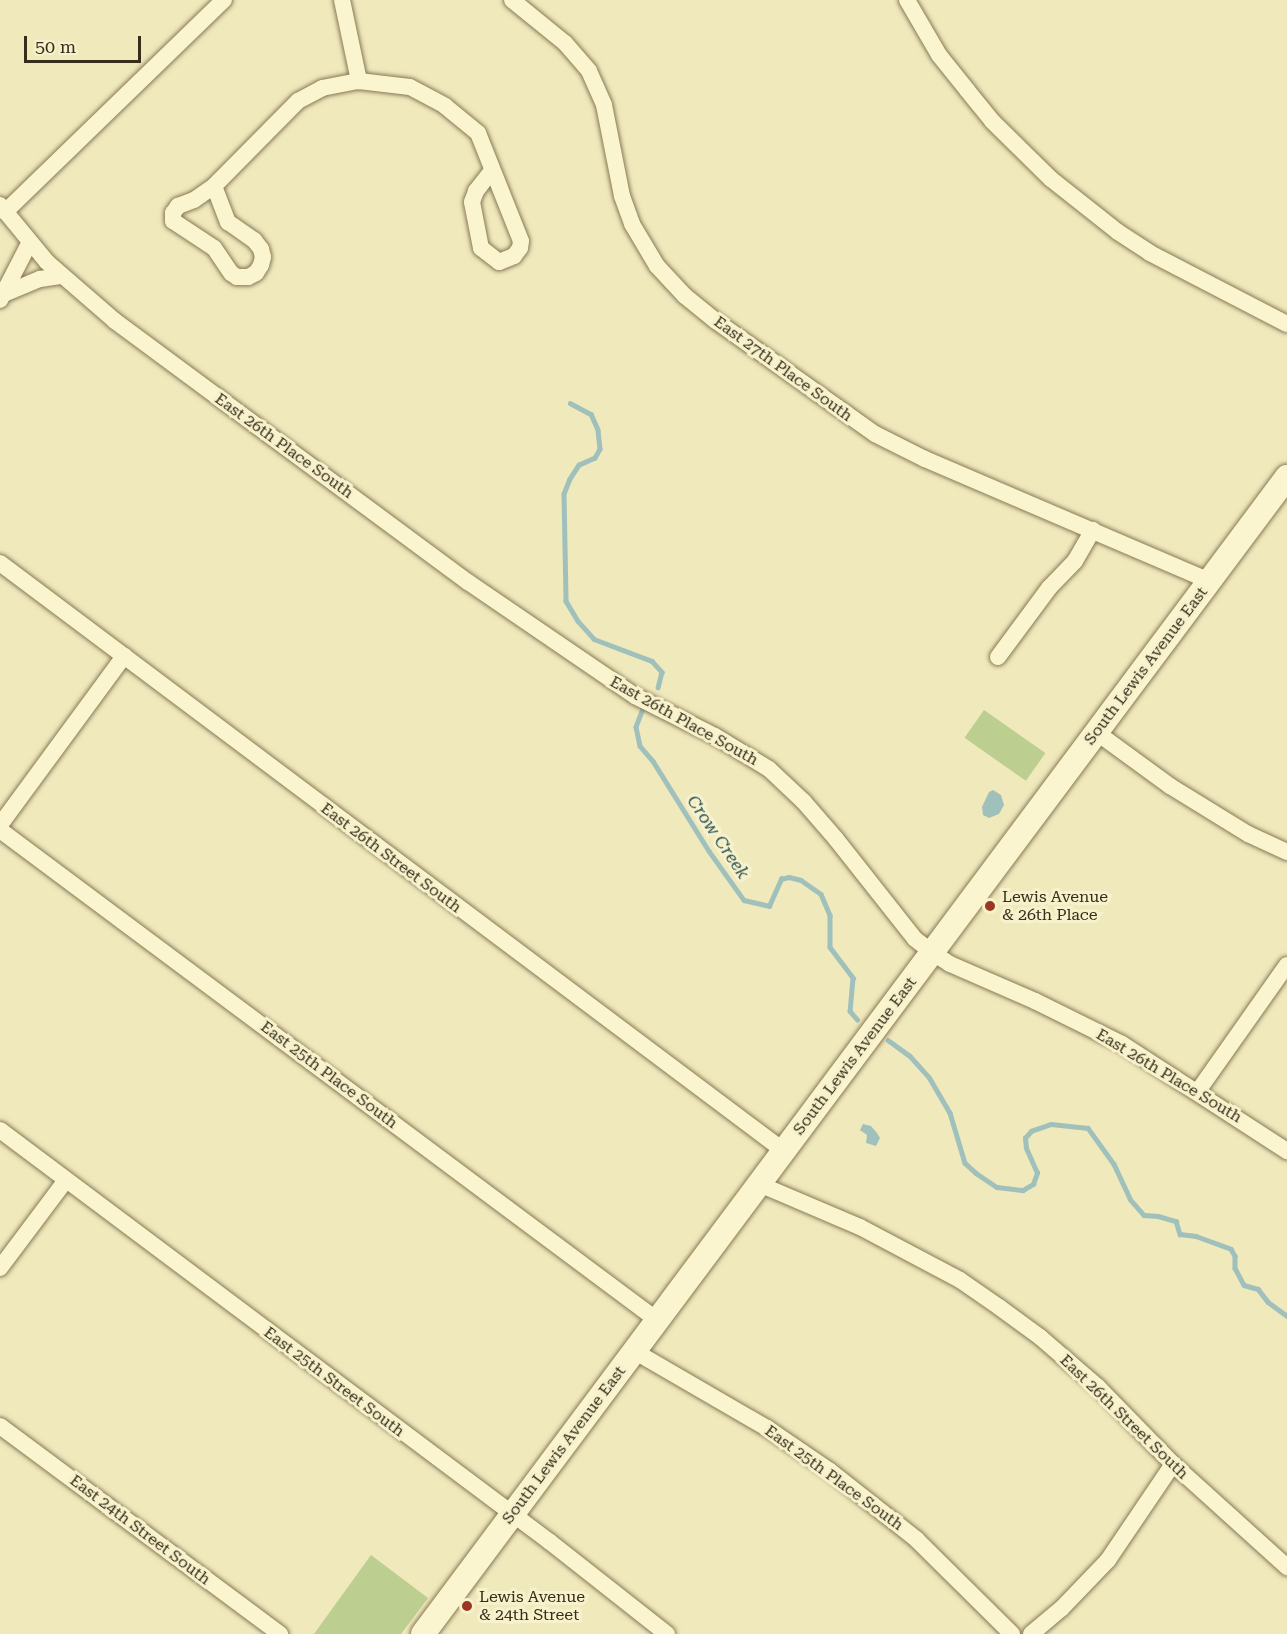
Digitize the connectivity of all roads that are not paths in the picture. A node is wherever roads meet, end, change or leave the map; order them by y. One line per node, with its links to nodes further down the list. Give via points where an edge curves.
1 (224, 0): 8 (street)
2 (342, 0): 5 (street)
3 (512, 0): 14 (street, East 27th Place South, via 579,57 597,86 621,196 632,224 671,283 716,321 875,434)
4 (907, 0): 12 (street, via 939,55 992,121 1059,186 1150,253)
5 (359, 81): 6 (street, via 410,87 445,106 478,133); 7 (street, via 322,88 298,101)
6 (491, 172): 6 (street, via 521,241 514,256 499,262 481,248 472,202)
7 (214, 186): 7 (street, via 228,222 261,249 261,265 248,277 231,273 214,248 173,221 178,206)
8 (3, 208): 9 (street, East 26th Place South)
9 (30, 242): 10 (street, East 26th Place South); 11 (street)
10 (62, 276): 11 (street, via 40,279); 23 (street, East 26th Place South, via 115,321 468,582 635,696 715,736 769,769 804,802 915,939)
11 (2, 297)
12 (1287, 324)
13 (1287, 477): 16 (main road, South Lewis Avenue East)
14 (1093, 530): 16 (street, East 27th Place South); 18 (street, via 1075,561 1049,588)
15 (0, 563): 17 (street, East 26th Street South)
16 (1209, 581): 19 (main road, South Lewis Avenue East)
17 (124, 656): 20 (street); 27 (street, East 26th Street South)
18 (998, 657)
19 (1096, 732): 22 (street, via 1170,786 1248,834); 23 (main road, South Lewis Avenue East)
20 (0, 825)
21 (0, 830): 32 (street, East 25th Place South)
22 (1287, 852)
23 (933, 953): 25 (street, East 26th Place South, via 1122,1044); 27 (main road, South Lewis Avenue East)
24 (1287, 965): 25 (street)
25 (1198, 1091): 28 (street, East 26th Place South)
26 (0, 1131): 29 (street, East 25th Street South)
27 (784, 1151): 30 (main road, South Lewis Avenue East)
28 (1287, 1151)
29 (66, 1180): 31 (street); 36 (street, East 25th Street South)
30 (759, 1184): 32 (main road, South Lewis Avenue East); 35 (street, East 26th Street South, via 842,1217 960,1280 1040,1337 1098,1387)
31 (0, 1268)
32 (657, 1320): 33 (main road, South Lewis Avenue East)
33 (634, 1351): 36 (main road, South Lewis Avenue East); 41 (street, East 25th Place South, via 767,1428 848,1484 916,1539)
34 (0, 1426): 38 (street, East 24th Street South)
35 (1173, 1464): 37 (street, East 26th Street South); 42 (street, via 1108,1560)
36 (512, 1515): 39 (main road, South Lewis Avenue East); 40 (street, East 25th Street South)
37 (1287, 1567)
38 (279, 1634)
39 (423, 1634)
40 (667, 1634)
41 (1012, 1634)
42 (1031, 1634)

